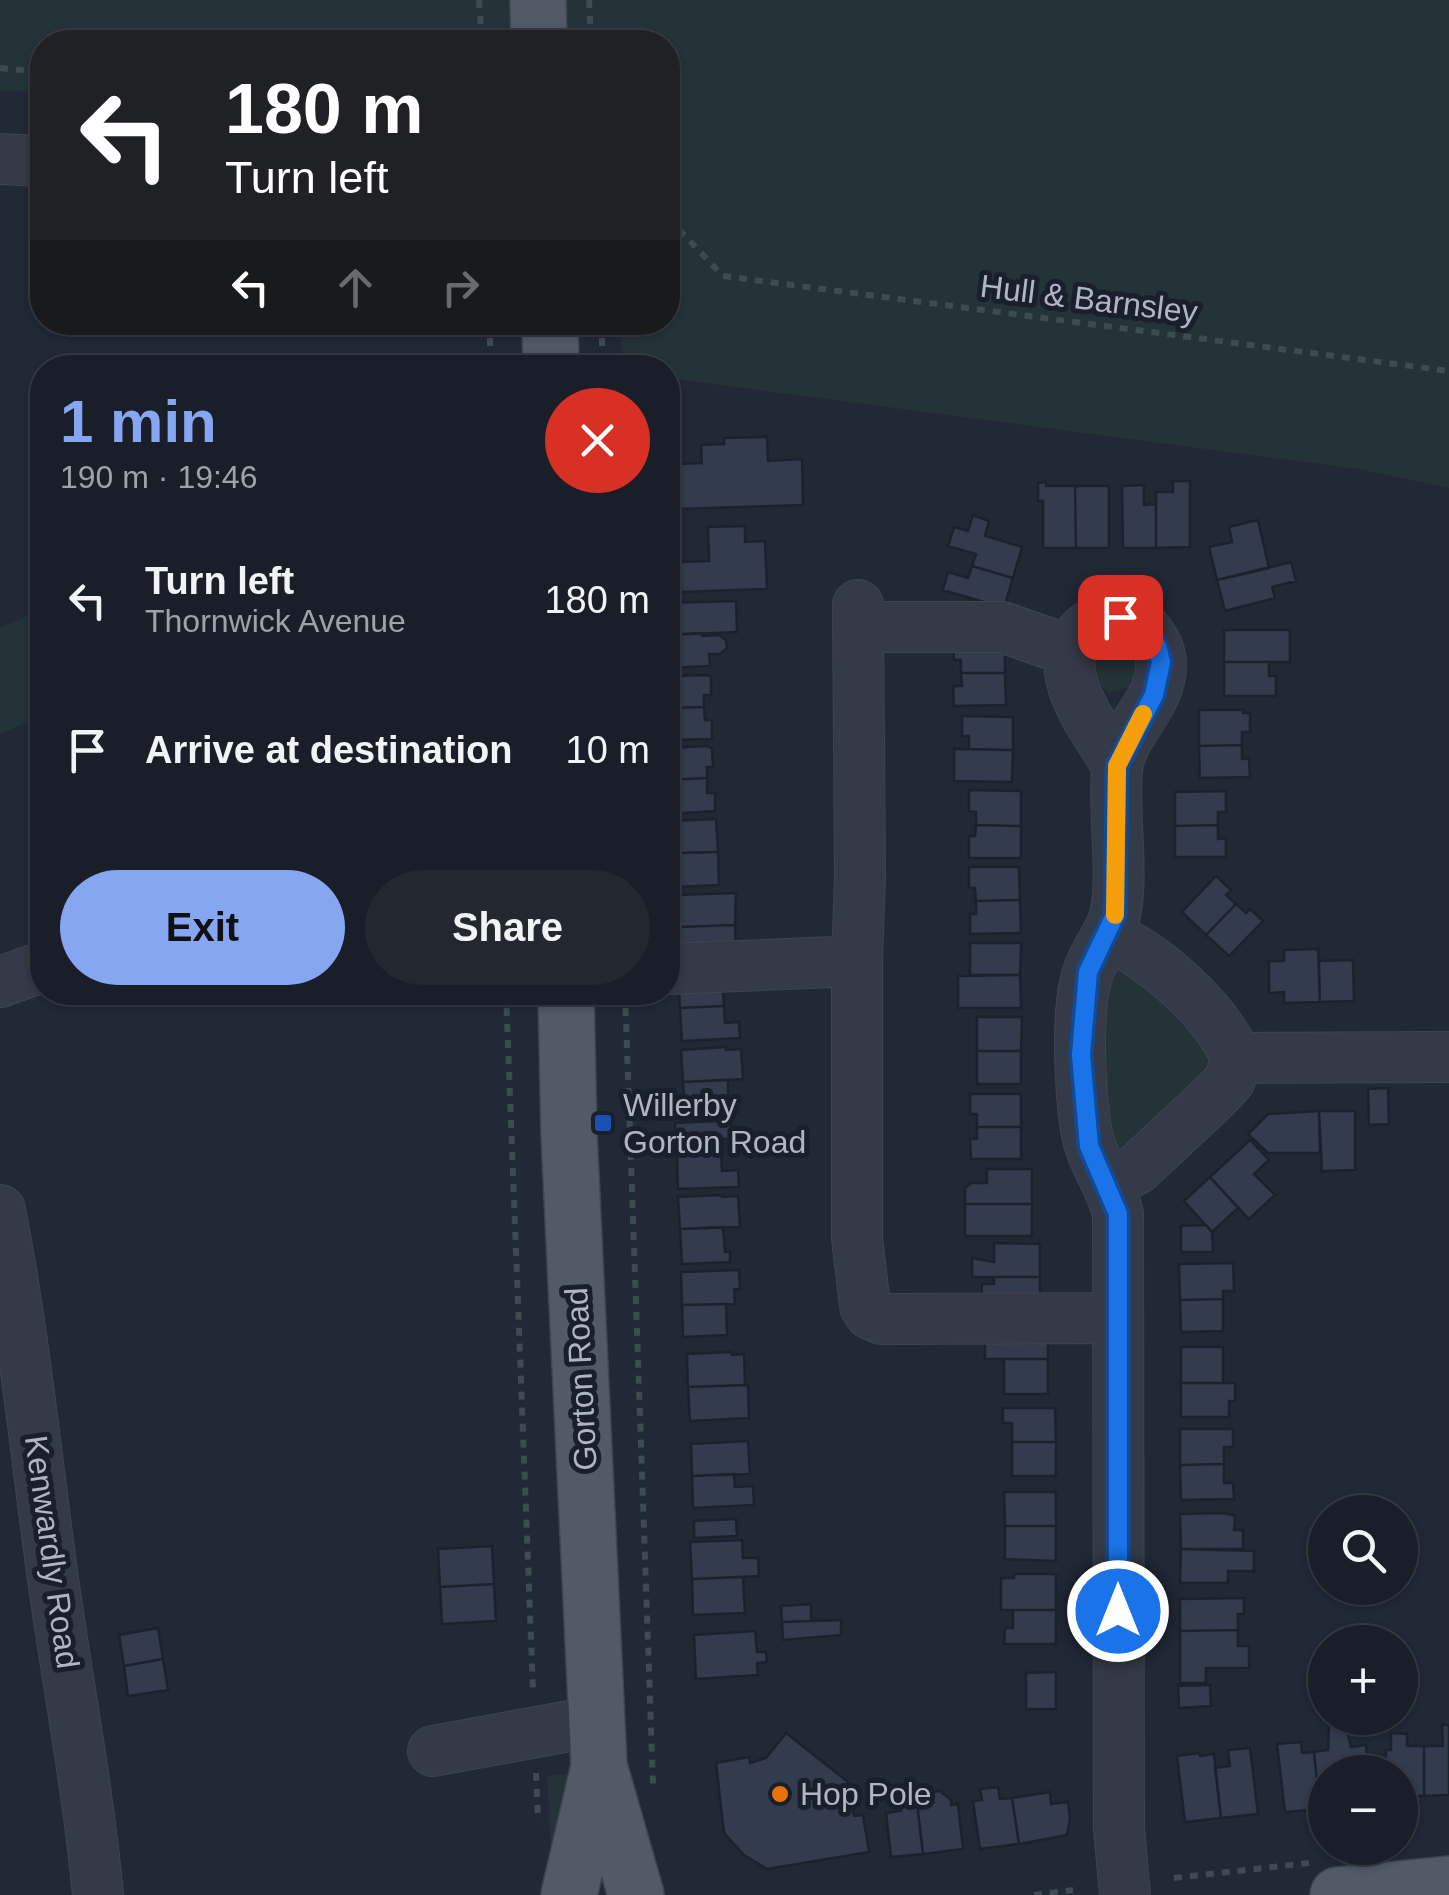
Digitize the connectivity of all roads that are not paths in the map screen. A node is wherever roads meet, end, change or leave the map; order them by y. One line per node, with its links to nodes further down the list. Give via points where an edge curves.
1 (538, 0): 2 (main road)
2 (539, 30)
3 (0, 159): 4 (street)
4 (30, 160)
5 (1070, 651): 6 (street, via 1073,686); 6 (street, via 1090,625 1120,617 1148,632 1157,646 1160,677); 8 (street, via 1002,627 858,616)
6 (1117, 766): 7 (street, via 1116,904)
7 (1108, 936): 14 (street, via 1153,962 1217,1022); 15 (street, via 1088,972 1081,1055 1089,1146)
8 (857, 960): 9 (street); 17 (street, via 857,1238 870,1314)
9 (680, 967)
10 (30, 971): 11 (street)
11 (0, 982)
12 (566, 1005): 18 (main road, Gorton Road)
13 (1449, 1057): 14 (street)
14 (1236, 1058): 15 (street, via 1230,1080 1215,1096 1137,1168)
15 (1108, 1184): 17 (street, via 1118,1214)
16 (0, 1210): 21 (street, Kenwardly Road, via 18,1300)
17 (1118, 1318): 24 (street)
18 (598, 1744): 19 (street, via 534,1733); 22 (main road, Gorton Road); 23 (main road, Gorton Road)
19 (433, 1751)
20 (1442, 1888): 25 (main road)
21 (98, 1895)
22 (570, 1895)
23 (636, 1895)
24 (1124, 1895)
25 (1338, 1895)

